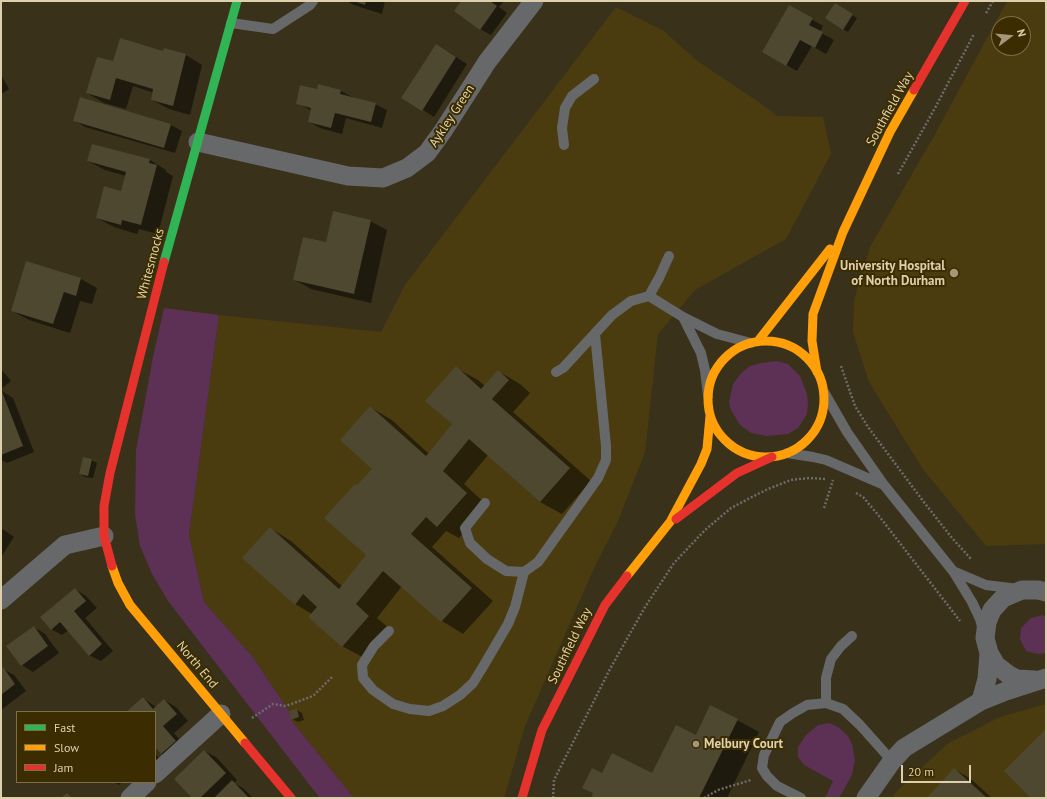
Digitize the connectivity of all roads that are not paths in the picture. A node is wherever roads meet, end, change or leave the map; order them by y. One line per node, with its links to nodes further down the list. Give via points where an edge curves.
1 (237, 1): 5 (main road, Whitesmocks)
2 (313, 1): 5 (lane, via 273,29)
3 (534, 1): 7 (street, Aykley Green, via 487,62 427,154 407,168 383,178 348,176)
4 (965, 1): 9 (main road, Southfield Way, via 890,132)
5 (231, 23): 7 (main road, Whitesmocks)
6 (594, 79): 8 (lane, via 572,96 565,108 562,128)
7 (198, 142): 25 (main road, Whitesmocks, via 152,306 110,473 104,506)
8 (564, 145)
9 (843, 232): 14 (main road, Southfield Way); 16 (main road, Southfield Way, via 813,314 812,341)
10 (669, 256): 11 (lane)
11 (649, 296): 12 (lane); 13 (lane, via 631,301 612,315)
12 (683, 317): 14 (lane, via 717,334); 18 (lane, via 701,353)
13 (594, 334): 15 (lane, via 563,368); 27 (lane, via 605,424 606,460 598,478 538,562)
14 (754, 342): 16 (main road, via 773,341 788,345 808,359); 18 (main road, via 731,353 720,363 711,380)
15 (556, 372)
16 (817, 372): 17 (main road)
17 (824, 392): 20 (main road, via 818,425 805,442); 22 (lane, via 847,432)
18 (708, 396): 19 (main road)
19 (710, 416): 21 (main road, via 721,436 739,451); 24 (main road, Southfield Way, via 707,449)
20 (787, 453): 21 (main road); 22 (lane, via 826,460)
21 (772, 457): 24 (main road, Southfield Way, via 737,473)
22 (884, 485): 26 (lane)
23 (485, 503): 27 (lane, via 465,528 470,543 487,559 506,571)
24 (670, 522): 42 (main road, Southfield Way, via 605,605 542,730)
25 (104, 536): 29 (street, via 65,545); 36 (main road, North End, via 118,583 130,605)
26 (953, 571): 28 (lane, via 986,585); 32 (lane, via 980,619)
27 (524, 572): 30 (lane, via 508,624 484,665 473,683 460,696 443,706 429,711 393,704 373,690 363,678 362,665 374,646)
28 (1038, 590): 32 (street, via 1003,598 992,610 987,622)
29 (1, 600)
30 (389, 630)
31 (852, 636): 35 (lane, via 831,659 826,678)
32 (987, 646): 33 (street, via 996,665 1009,675 1033,681); 34 (street, via 988,679)
33 (1046, 678): 34 (street)
34 (981, 701): 37 (street, via 904,748)
35 (826, 703): 37 (lane, via 843,708); 43 (lane, via 807,705 780,722 764,755 762,768 767,776 777,786)
36 (220, 714): 38 (street); 41 (main road, North End)
37 (892, 761): 44 (street)
38 (156, 773)
39 (146, 783): 40 (street)
40 (130, 798)
41 (291, 798)
42 (522, 798)
43 (801, 798)
44 (866, 798)

